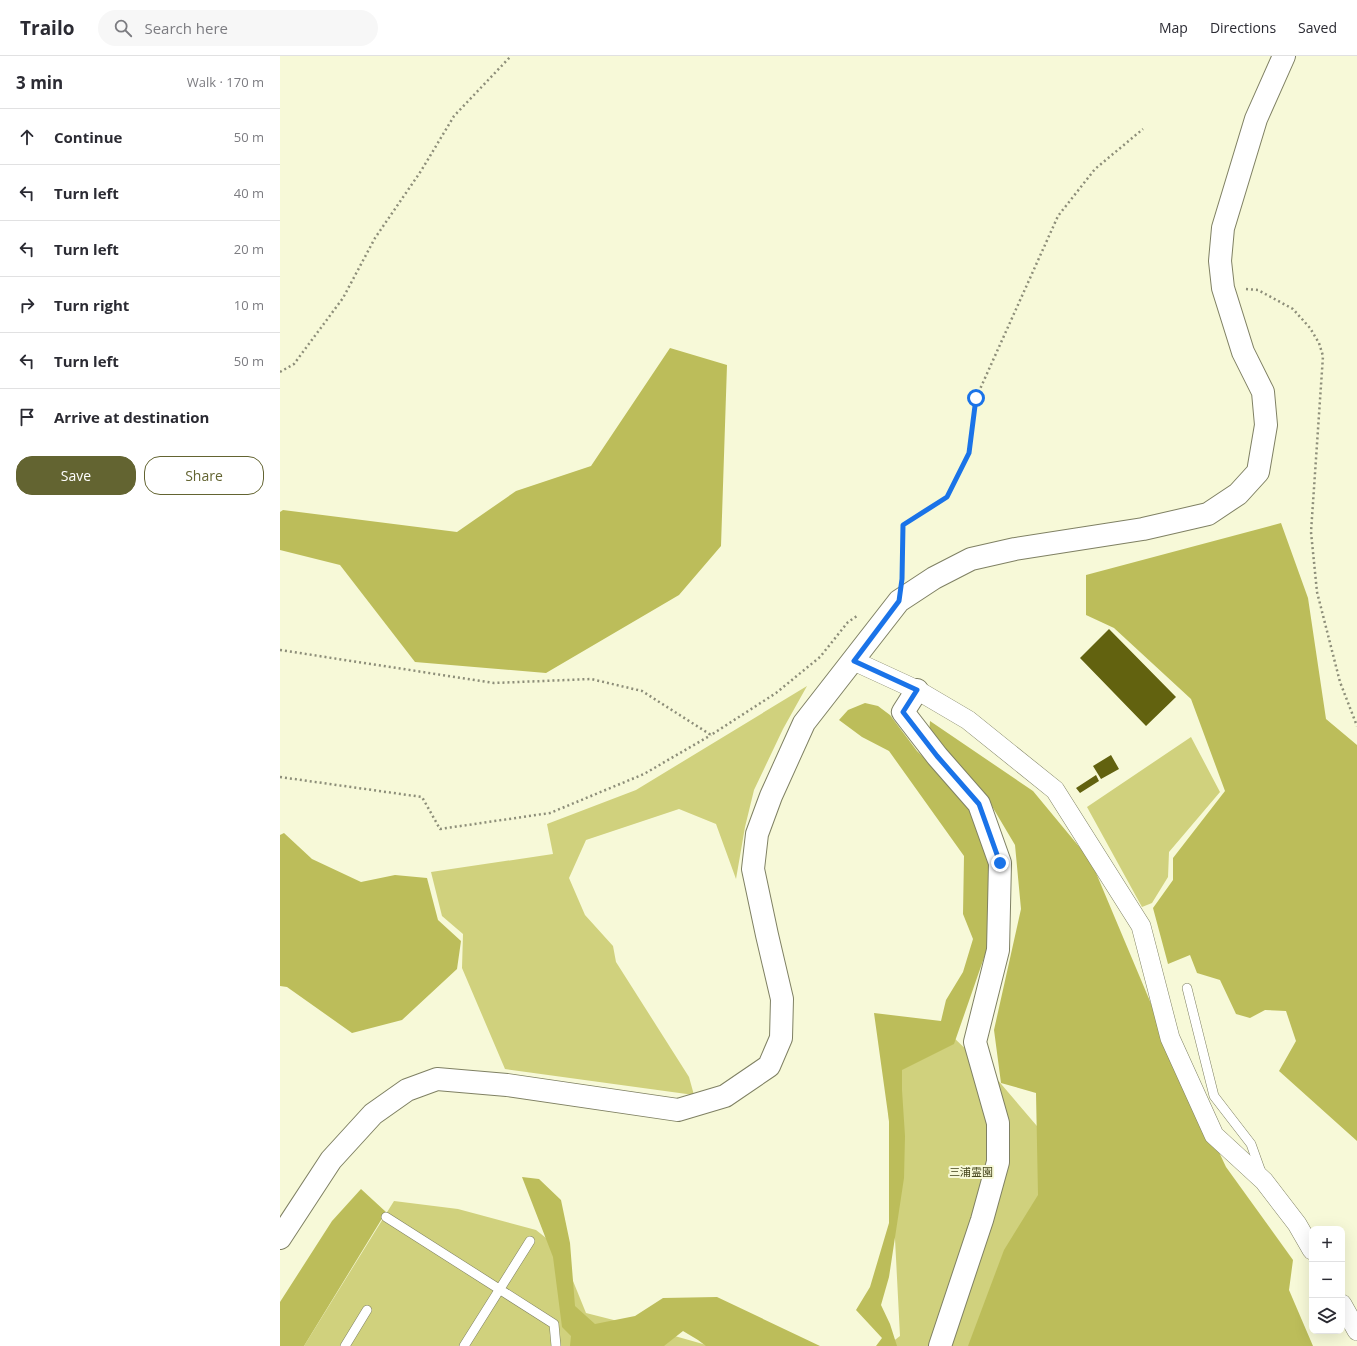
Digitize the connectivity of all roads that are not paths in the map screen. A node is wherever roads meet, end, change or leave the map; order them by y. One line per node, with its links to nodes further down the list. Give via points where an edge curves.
1 (1284, 56): 2 (street, via 1256,119 1223,228 1220,261 1223,288 1243,352 1263,392 1266,425 1258,472 1238,494 1208,514 1142,529 1015,549 971,559 934,578 899,601)
2 (854, 661): 3 (street); 7 (street, via 804,723 757,834 753,869 782,999 781,1038 769,1066 725,1096 678,1110 507,1085 437,1079 407,1090 373,1114 331,1160)
3 (917, 690): 5 (street, via 968,720 1055,790 1141,926 1170,1038 1214,1135); 17 (street, via 903,712 979,804 1000,863 998,950 975,1042 998,1123 998,1162 982,1220)
4 (1187, 988): 5 (lane, via 1214,1096 1251,1144)
5 (1264, 1181): 9 (street, via 1297,1224)
6 (386, 1216): 10 (lane)
7 (280, 1238)
8 (530, 1240): 10 (lane)
9 (1309, 1245)
10 (500, 1289): 15 (lane); 16 (lane, via 554,1324)
11 (1345, 1309): 13 (street)
12 (367, 1310): 14 (lane)
13 (1357, 1331)
14 (345, 1346)
15 (464, 1346)
16 (556, 1346)
17 (940, 1346)

